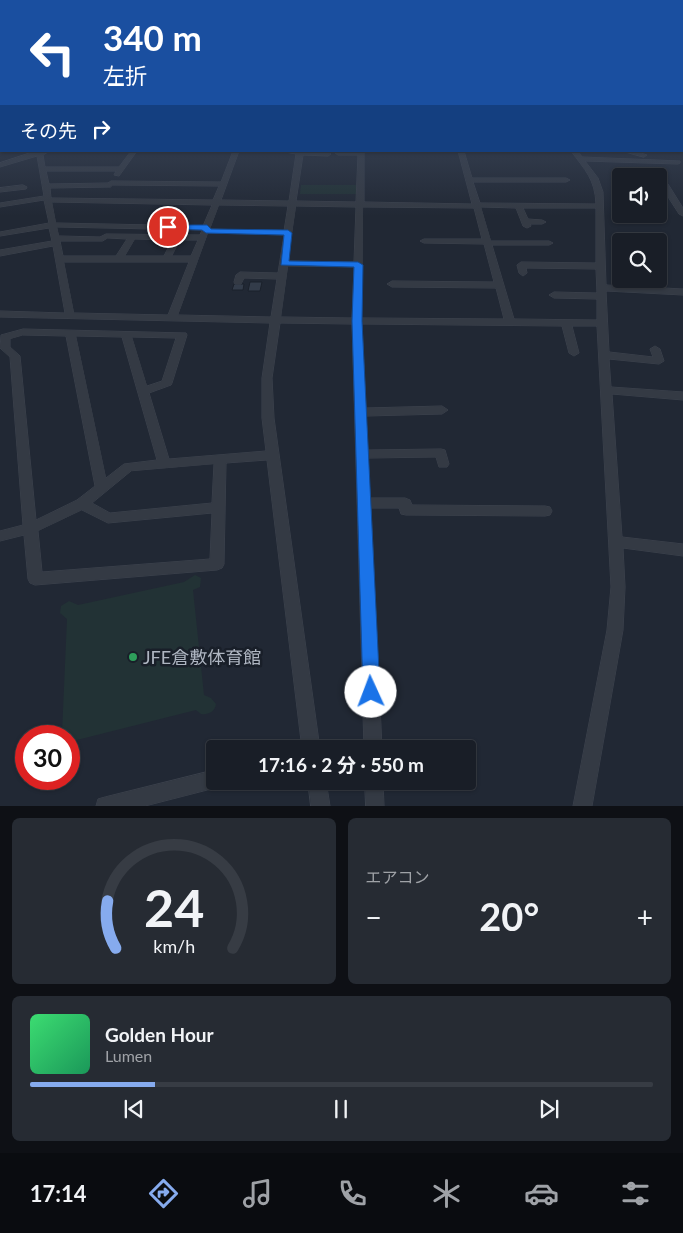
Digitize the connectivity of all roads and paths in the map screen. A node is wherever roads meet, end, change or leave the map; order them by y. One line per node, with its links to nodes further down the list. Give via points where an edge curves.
1 (41, 152): 12 (street); 15 (street)
2 (133, 152): 14 (street)
3 (236, 152): 19 (street)
4 (300, 152): 9 (street); 27 (street)
5 (361, 152): 8 (street); 28 (street)
6 (461, 152): 16 (street)
7 (633, 152): 10 (street)
8 (338, 153)
9 (328, 154)
10 (649, 154): 13 (street)
11 (577, 155): 13 (street); 32 (street, via 595,178)
12 (1, 161)
13 (680, 162)
14 (122, 168): 15 (street); 18 (street)
15 (42, 169): 20 (street)
16 (470, 180): 17 (street); 30 (street)
17 (566, 180)
18 (111, 184): 19 (street); 20 (street); 25 (street)
19 (224, 184): 26 (street)
20 (46, 186): 24 (street)
21 (23, 187): 23 (street)
22 (667, 189): 33 (street)
23 (0, 190)
24 (48, 199): 25 (street); 29 (street); 35 (street)
25 (99, 201): 26 (street)
26 (216, 203): 27 (street); 36 (street)
27 (292, 204): 28 (street); 37 (street)
28 (360, 204): 30 (street); 50 (street)
29 (0, 205)
30 (478, 205): 31 (street); 43 (street)
31 (520, 206): 32 (street); 34 (street, via 526,224)
32 (600, 206): 51 (street)
33 (683, 214)
34 (542, 222)
35 (53, 225): 36 (street); 38 (street); 41 (street)
36 (205, 232): 37 (street); 40 (street); 49 (street)
37 (288, 233): 52 (street)
38 (0, 234)
39 (133, 236): 40 (street); 41 (street); 47 (street)
40 (177, 237): 48 (street)
41 (56, 241): 45 (street); 46 (street)
42 (424, 241): 43 (street)
43 (488, 242): 44 (street); 56 (street)
44 (549, 243)
45 (0, 253)
46 (60, 259): 47 (street); 61 (street)
47 (119, 259): 48 (street)
48 (167, 259): 49 (street)
49 (195, 259): 62 (street)
50 (358, 265): 52 (street); 64 (street)
51 (601, 266): 53 (street, via 521,265); 57 (street)
52 (283, 270): 54 (street, via 240,275); 63 (street)
53 (523, 272)
54 (238, 282)
55 (392, 284): 56 (street)
56 (500, 286): 65 (street)
57 (602, 292): 58 (street); 59 (street); 67 (street)
58 (683, 292)
59 (554, 295)
60 (0, 314): 61 (street)
61 (70, 316): 62 (street)
62 (172, 318): 63 (street)
63 (276, 320): 64 (street); 80 (street, via 267,378)
64 (357, 321): 65 (street); 77 (street)
65 (510, 322): 66 (street)
66 (566, 323): 67 (street); 71 (street)
67 (602, 323): 72 (street)
68 (70, 333): 69 (street); 83 (street); 88 (street, via 23,332 4,337 5,348 15,356)
69 (126, 334): 74 (street); 74 (street, via 182,335 167,384)
70 (655, 349): 72 (street, via 660,361)
71 (574, 353)
72 (604, 355): 73 (street)
73 (606, 390): 75 (street); 90 (street)
74 (143, 391): 82 (street)
75 (683, 396)
76 (442, 410): 77 (street)
77 (361, 412): 78 (street)
78 (362, 454): 79 (street); 84 (street)
79 (442, 454)
80 (272, 455): 81 (street); 92 (street)
81 (220, 459): 82 (street); 86 (street)
82 (164, 464): 83 (street, via 128,467)
83 (102, 489): 85 (street)
84 (364, 503): 87 (street, via 405,503 406,510); 93 (street)
85 (82, 504): 86 (street, via 108,518); 88 (street)
86 (218, 507): 88 (street, via 217,564 35,579)
87 (545, 511)
88 (31, 528): 89 (street)
89 (0, 536)
90 (616, 542): 91 (street); 100 (street, via 618,587 615,630)
91 (683, 550)
92 (311, 740)
93 (373, 740)
94 (206, 781): 97 (street)
95 (318, 790): 98 (street)
96 (374, 790): 99 (street)
97 (105, 806)
98 (321, 806)
99 (375, 806)
100 (582, 806)

